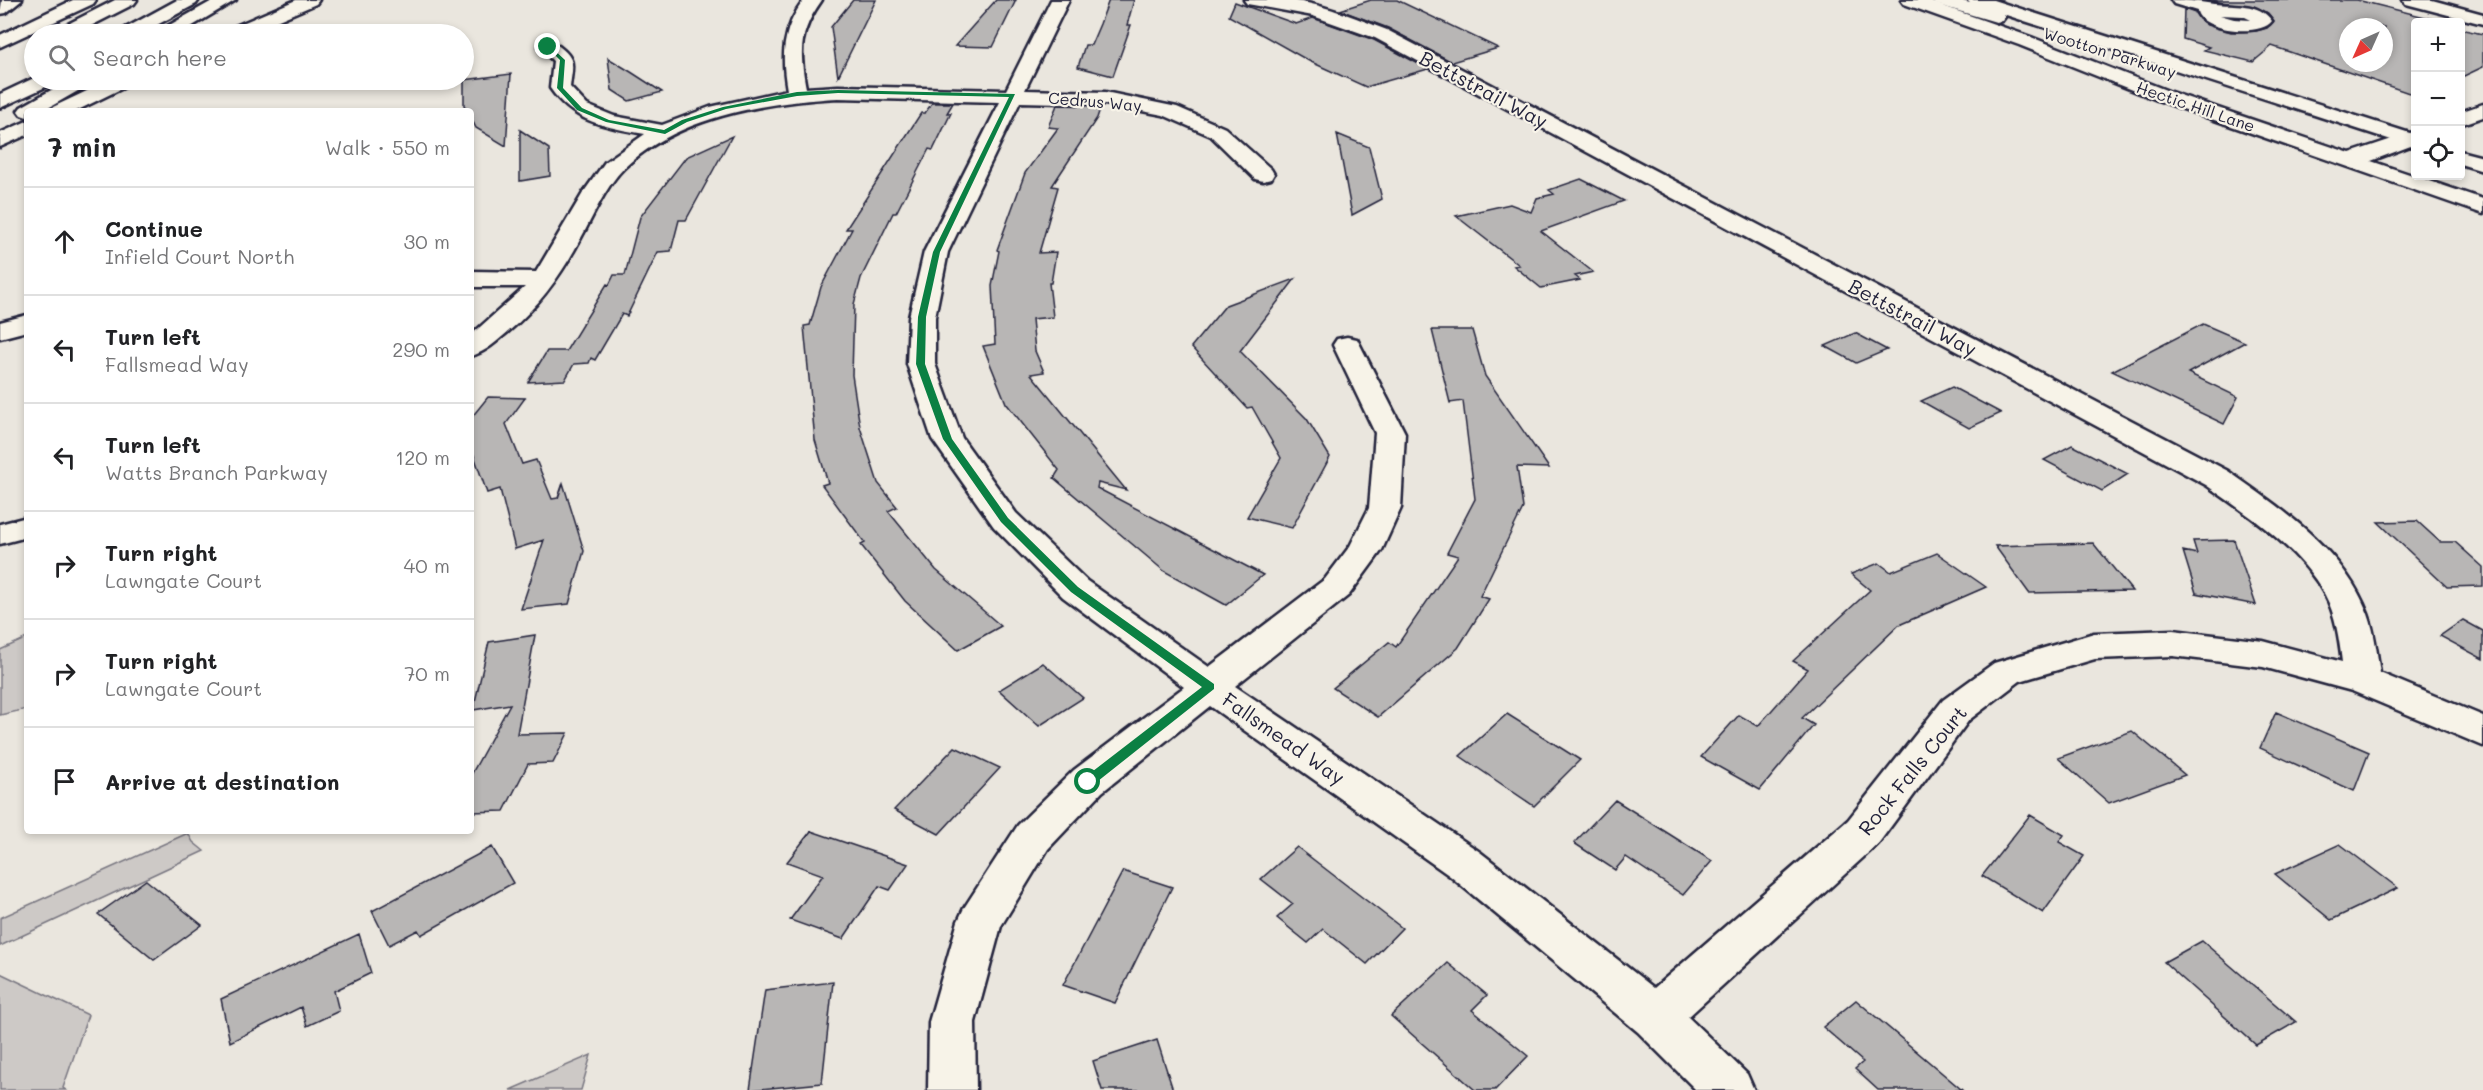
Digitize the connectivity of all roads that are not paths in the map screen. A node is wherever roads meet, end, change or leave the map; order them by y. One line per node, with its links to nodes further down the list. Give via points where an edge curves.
1 (14, 0): 17 (main road)
2 (87, 0): 21 (main road)
3 (128, 0): 22 (main road)
4 (190, 0): 23 (main road)
5 (227, 0): 24 (main road)
6 (310, 0): 25 (main road)
7 (813, 0): 33 (main road, via 792,35 790,59)
8 (1060, 0): 34 (main road, Fallsmead Way)
9 (1253, 0): 61 (main road, Bettstrail Way, via 1296,5 1341,17 1380,34 2217,478 2281,524 2335,582 2351,615)
10 (1910, 0): 49 (main road, Hectic Hill Lane, via 2164,96)
11 (1941, 0): 35 (main road, Wootton Parkway, via 2156,67)
12 (1976, 0): 26 (main road, Wootton Parkway)
13 (1993, 0): 26 (main road)
14 (2180, 0): 18 (main road)
15 (2412, 0): 19 (main road)
16 (2467, 0): 19 (main road)
17 (0, 9)
18 (2211, 9)
19 (2445, 9): 20 (main road)
20 (2483, 19)
21 (37, 24)
22 (81, 24)
23 (146, 24)
24 (183, 24)
25 (255, 24)
26 (2052, 24): 35 (main road, Wootton Parkway)
27 (24, 30): 28 (main road)
28 (0, 42)
29 (548, 47): 44 (main road, via 563,60 560,88 579,109 608,121)
30 (25, 90): 36 (main road)
31 (66, 90): 37 (main road)
32 (103, 90): 38 (main road)
33 (797, 94): 34 (main road, Cedrus Way); 44 (main road, Cedrus Way, via 725,108)
34 (1013, 95): 51 (main road, Cedrus Way, via 1105,98 1170,111 1218,132); 62 (main road, Fallsmead Way, via 936,252 922,317 921,364 947,439 1005,520 1075,589)
35 (2280, 99): 45 (main road, Wootton Parkway)
36 (0, 102)
37 (33, 108)
38 (66, 108)
39 (2483, 110): 41 (main road)
40 (24, 113): 42 (main road)
41 (2465, 117)
42 (0, 126)
43 (24, 129): 46 (main road)
44 (665, 132): 54 (main road, Cedrus Way, via 614,166)
45 (2411, 139)
46 (0, 141)
47 (2411, 141): 49 (main road)
48 (2465, 159): 50 (main road)
49 (2352, 160): 52 (main road, Hectic Hill Lane)
50 (2483, 164)
51 (1263, 174)
52 (2483, 207)
53 (474, 279): 54 (main road)
54 (543, 280): 58 (main road, Cedrus Way, via 511,317)
55 (24, 324): 56 (main road)
56 (0, 330)
57 (1347, 345): 62 (main road, via 1390,433 1385,508 1365,550 1336,587)
58 (474, 346)
59 (24, 528): 60 (main road)
60 (0, 534)
61 (2363, 681): 63 (main road); 64 (main road, Rock Falls Court, via 2263,654 2173,643 2094,646 2007,672 1956,710 1863,832)
62 (1210, 687): 64 (main road, Fallsmead Way, via 1466,864); 65 (main road, via 1088,782 1033,837 980,921 952,1022)
63 (2483, 732)
64 (1655, 1017): 66 (main road, Fallsmead Way)
65 (952, 1090)
66 (1730, 1090)

